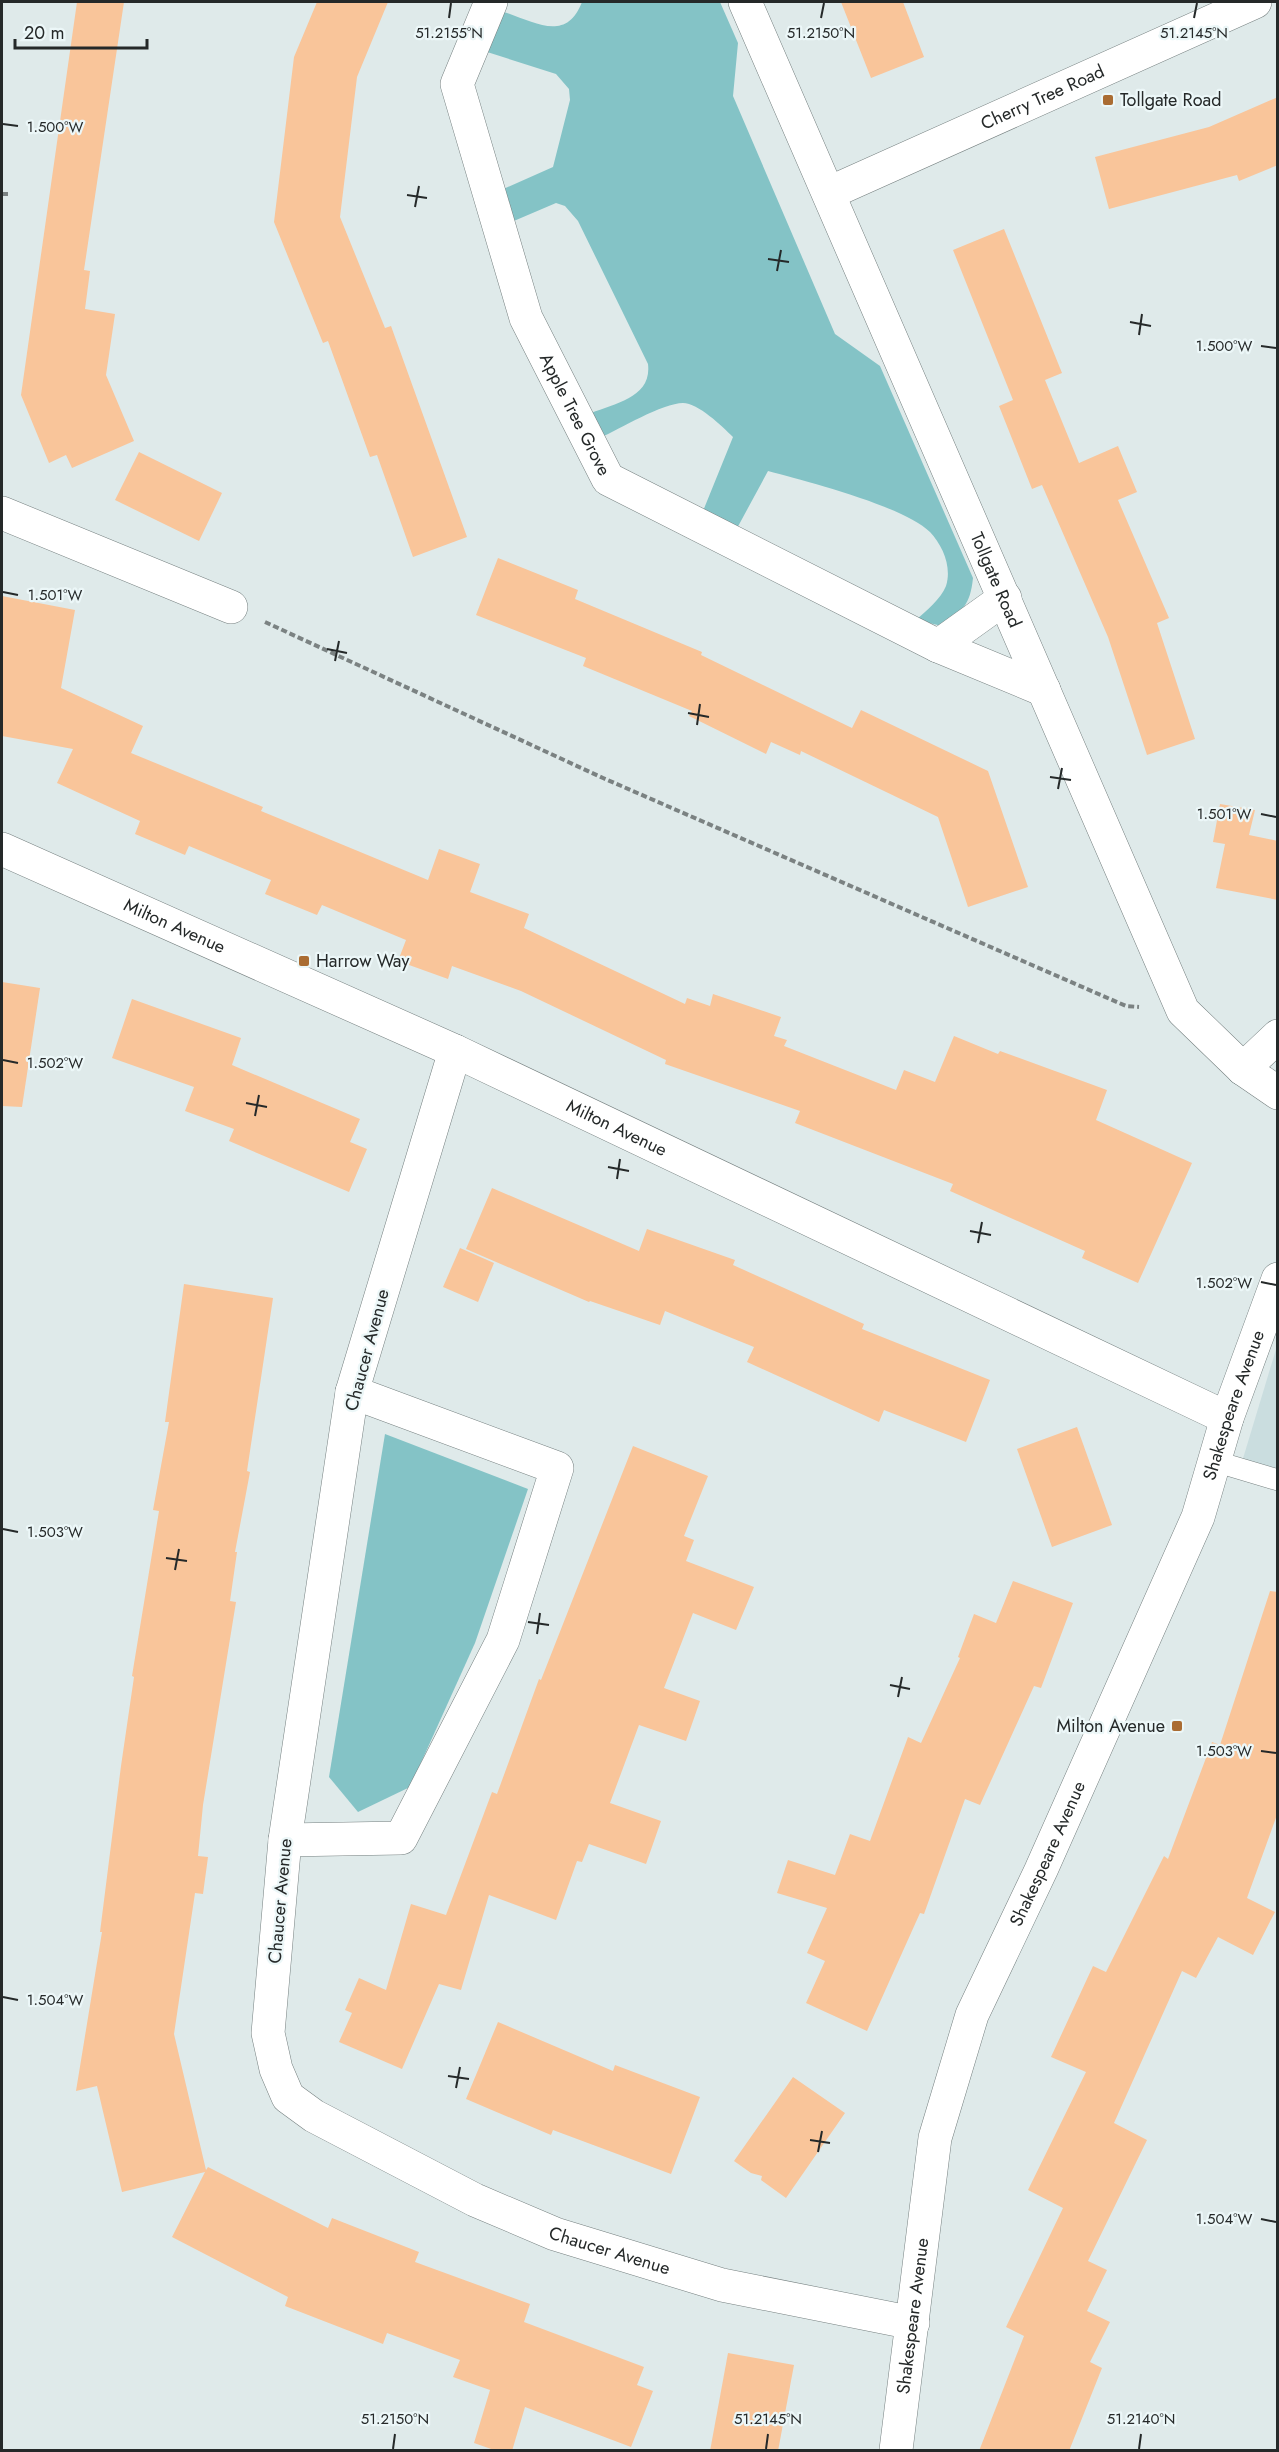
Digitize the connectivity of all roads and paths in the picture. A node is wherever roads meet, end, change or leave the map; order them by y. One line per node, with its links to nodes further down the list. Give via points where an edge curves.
1 (491, 2): 10 (street, Apple Tree Grove, via 457,84 526,318 608,479)
2 (746, 2): 4 (street, Tollgate Road)
3 (1254, 2): 4 (street, Cherry Tree Road)
4 (830, 193): 8 (street, Tollgate Road)
5 (2, 194): 6 (path)
6 (11, 194)
7 (2, 513): 9 (street)
8 (1005, 598): 10 (street); 11 (street, Tollgate Road)
9 (231, 607): 13 (path, via 603,778 1126,1006)
10 (938, 646): 11 (street, Apple Tree Grove)
11 (1044, 690): 13 (street, Tollgate Road)
12 (2, 849): 15 (street, Milton Avenue)
13 (1183, 1011): 16 (street, Tollgate Road)
14 (1278, 1036): 16 (street)
15 (455, 1051): 19 (street, Chaucer Avenue); 20 (street, Milton Avenue)
16 (1243, 1069): 17 (street, Tollgate Road)
17 (1278, 1094)
18 (1278, 1279): 20 (street, Shakespeare Avenue)
19 (352, 1392): 23 (street, Chaucer Avenue); 23 (street, via 557,1468 503,1640 401,1838)
20 (1227, 1418): 21 (street, Shakespeare Avenue)
21 (1215, 1461): 22 (lane); 24 (street, Shakespeare Avenue, via 1193,1528 972,2015 935,2138)
22 (1278, 1480)
23 (285, 1840): 24 (street, Chaucer Avenue, via 268,2033 288,2097 314,2116 465,2194 555,2234 722,2285)
24 (913, 2323): 25 (street, Shakespeare Avenue)
25 (896, 2451)

